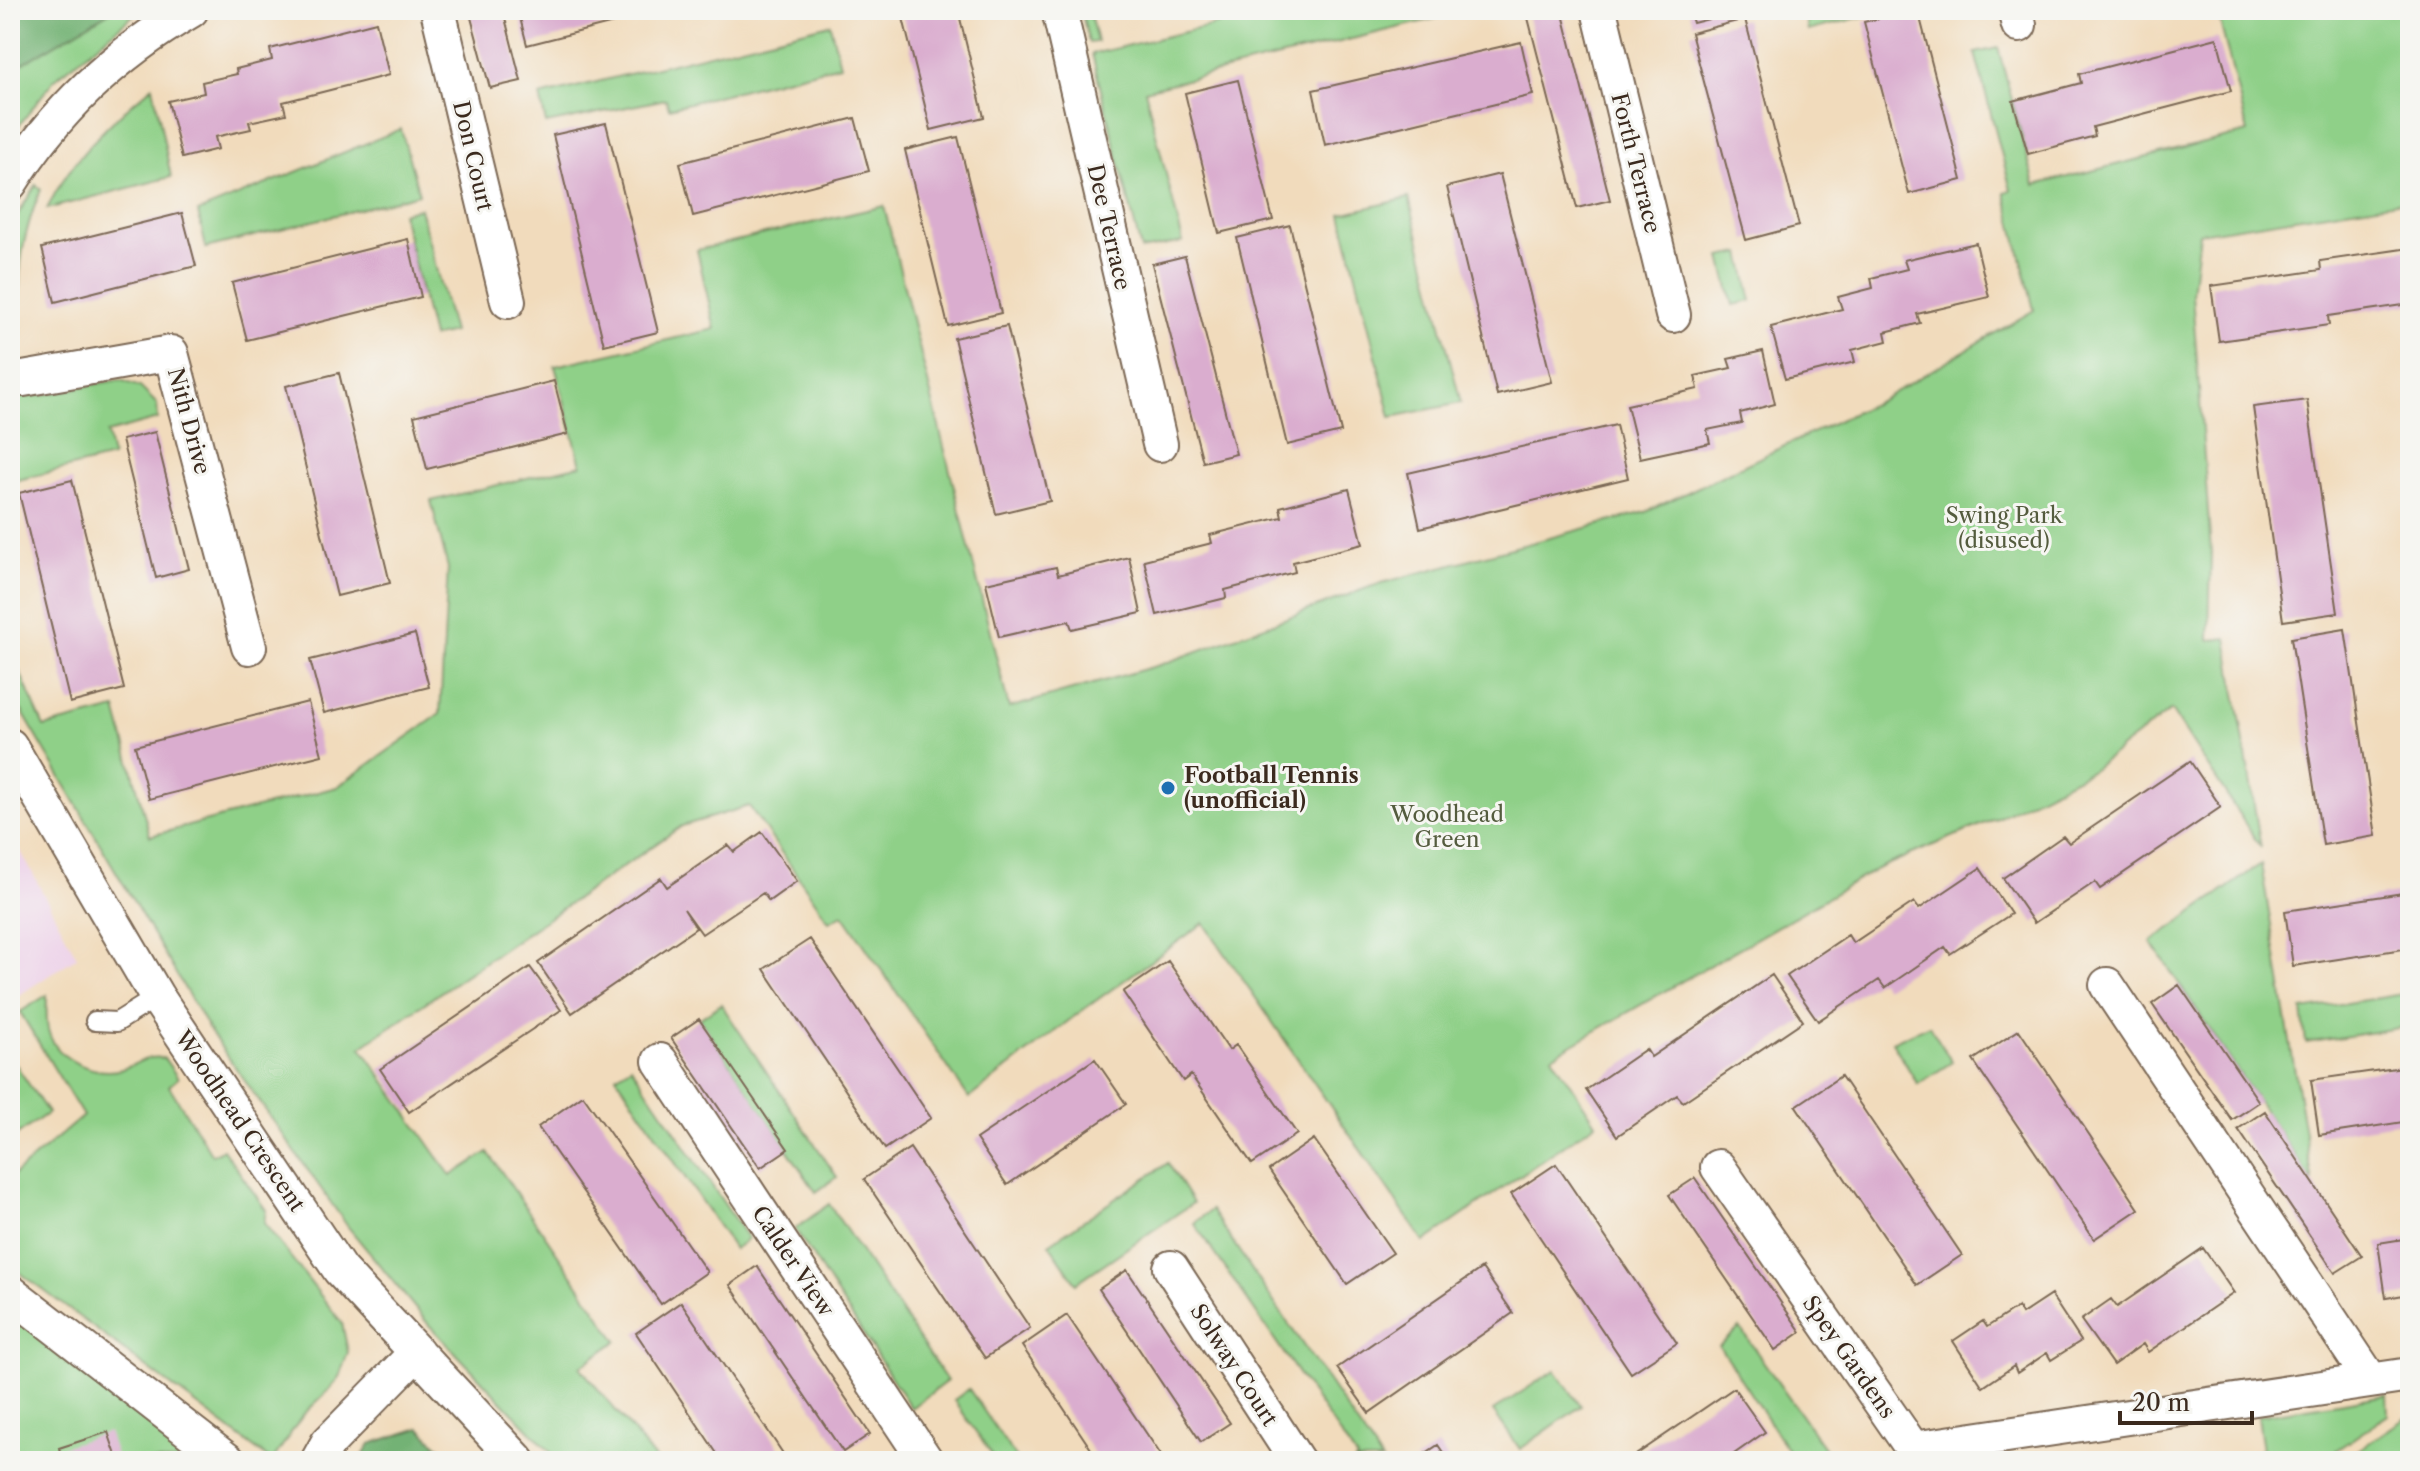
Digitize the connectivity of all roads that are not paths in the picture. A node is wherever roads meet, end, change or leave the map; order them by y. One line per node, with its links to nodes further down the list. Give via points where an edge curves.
1 (191, 10): 5 (street, via 105,69 34,144)
2 (438, 10): 6 (street, Don Court)
3 (1059, 10): 9 (street, Dee Terrace)
4 (1599, 10): 7 (street, Forth Terrace)
5 (10, 183)
6 (508, 301)
7 (1673, 315)
8 (10, 379): 10 (street, Nith Drive, via 171,353)
9 (1160, 444)
10 (249, 647)
11 (10, 746): 13 (street, Woodhead Crescent)
12 (2107, 985): 21 (street)
13 (157, 997): 14 (lane, via 117,1022); 19 (street, Woodhead Crescent, via 340,1270)
14 (95, 1021)
15 (660, 1061): 25 (street, Calder View)
16 (1718, 1167): 21 (street, Spey Gardens, via 1913,1449)
17 (1171, 1268): 26 (street, Solway Court)
18 (10, 1292): 22 (street)
19 (417, 1352): 23 (street, via 328,1443); 24 (street, Woodhead Crescent)
20 (2410, 1375): 21 (street, Spey Gardens)
21 (2370, 1379)
22 (228, 1461)
23 (318, 1461)
24 (518, 1461)
25 (926, 1461)
26 (1297, 1461)

